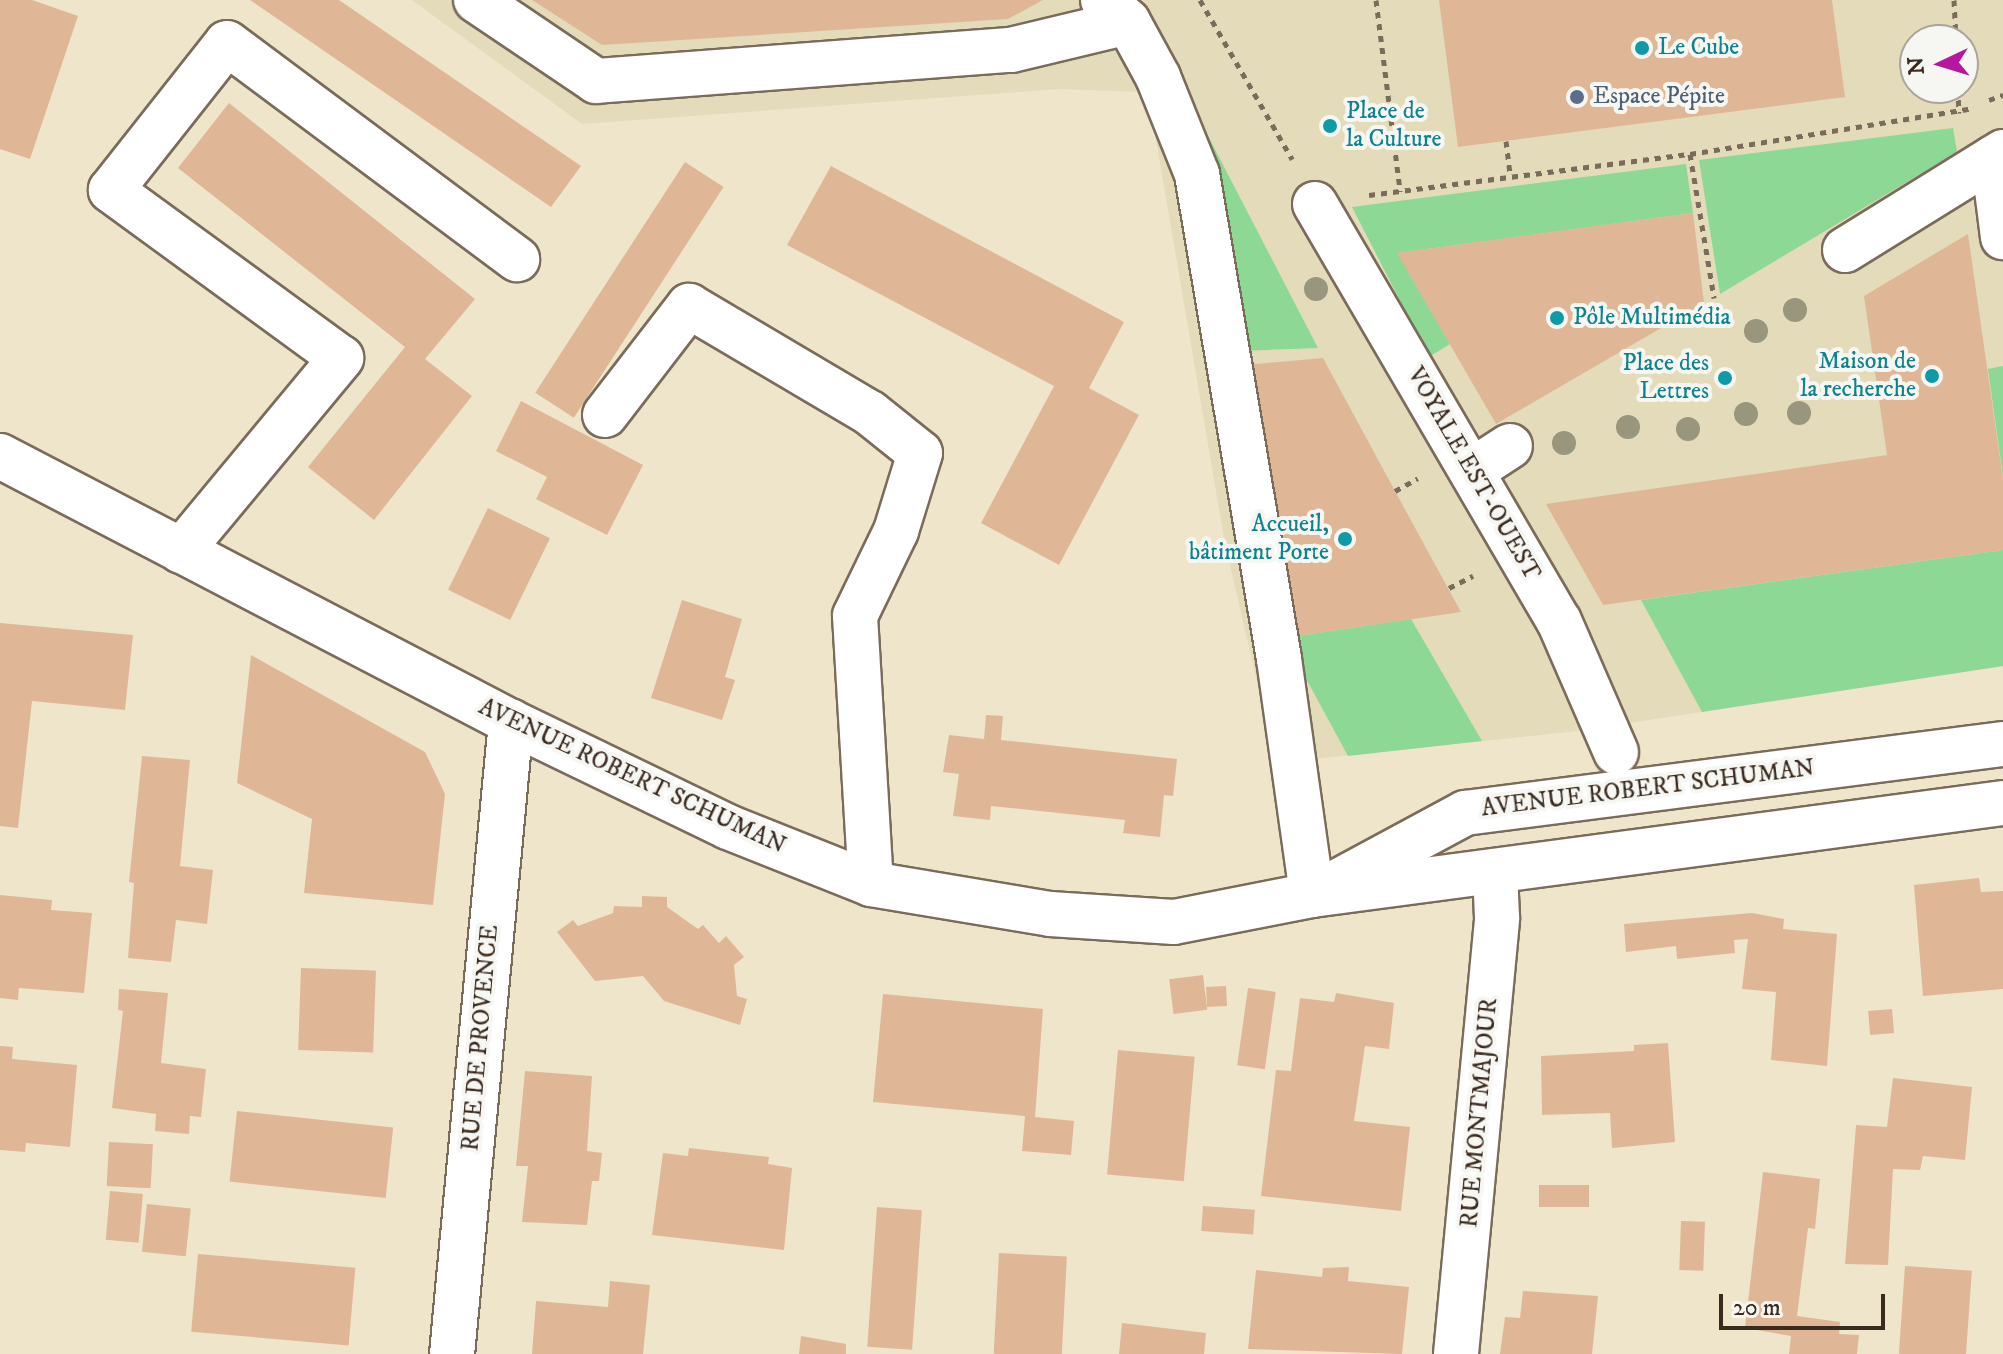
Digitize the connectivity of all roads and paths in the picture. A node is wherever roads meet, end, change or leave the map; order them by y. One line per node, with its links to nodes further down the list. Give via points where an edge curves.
1 (476, 0): 5 (street, via 596,81 1011,50)
2 (1200, 0): 11 (path)
3 (1376, 0): 13 (path)
4 (1954, 0): 6 (path)
5 (1115, 11): 31 (street, via 1158,77 1197,174)
6 (1955, 24)
7 (1959, 104): 9 (path, via 1959,113)
8 (1506, 141): 12 (path)
9 (1690, 154): 12 (path); 19 (path)
10 (1998, 155): 16 (street); 17 (street)
11 (1293, 162)
12 (1510, 176): 13 (path)
13 (1400, 191): 14 (path)
14 (1361, 196)
15 (1315, 204): 23 (street, VOYALE EST-OUEST)
16 (2003, 237)
17 (1845, 250)
18 (517, 259): 24 (street, via 227,43 111,190 341,358)
19 (1714, 298)
20 (605, 415): 30 (street, via 689,306 870,413 920,453 896,531 855,616)
21 (1510, 446): 23 (street)
22 (0, 456): 24 (street, AVENUE ROBERT SCHUMAN)
23 (1473, 470): 27 (street, VOYALE EST-OUEST, via 1559,621)
24 (181, 551): 25 (street, AVENUE ROBERT SCHUMAN)
25 (511, 722): 30 (street, AVENUE ROBERT SCHUMAN, via 728,827); 32 (street, RUE DE PROVENCE)
26 (2003, 744): 31 (street, AVENUE ROBERT SCHUMAN, via 1465,813)
27 (1616, 752)
28 (2003, 803): 29 (street, AVENUE ROBERT SCHUMAN)
29 (1495, 871): 31 (street, AVENUE ROBERT SCHUMAN); 33 (street, RUE MONTMAJOUR, via 1497,918)
30 (871, 884): 31 (street, AVENUE ROBERT SCHUMAN, via 1050,914 1174,922)
31 (1312, 895)
32 (452, 1354)
33 (1456, 1354)

